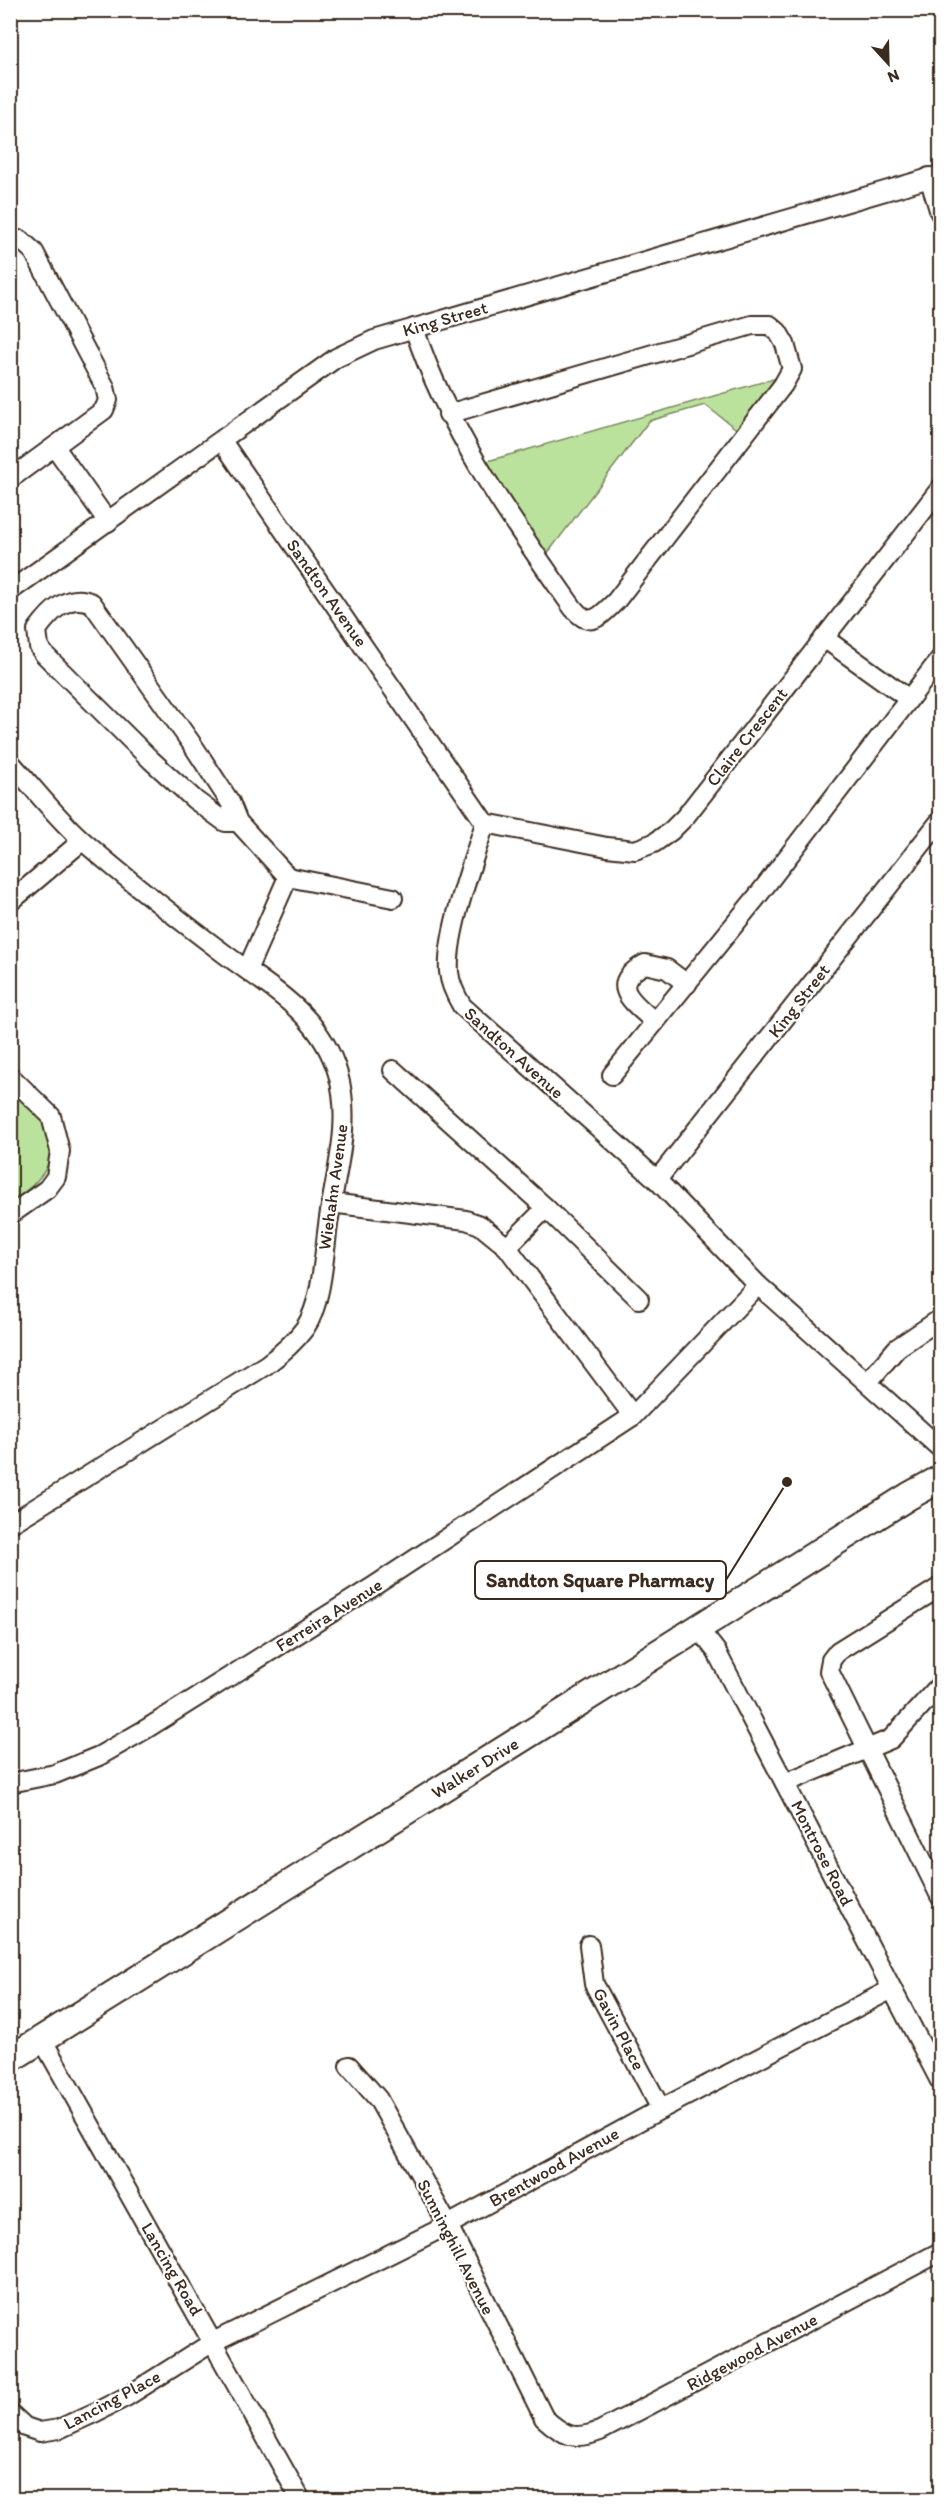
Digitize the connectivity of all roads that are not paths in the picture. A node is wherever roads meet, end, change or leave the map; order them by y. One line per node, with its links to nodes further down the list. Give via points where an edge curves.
1 (935, 176): 2 (street); 4 (street, King Street)
2 (940, 213)
3 (10, 242): 7 (street, via 21,240 34,252 107,393 104,410)
4 (414, 328): 5 (street); 6 (street, King Street, via 374,340 336,358)
5 (448, 414): 5 (street, via 509,517 573,608 584,619 596,620 623,592 783,385 792,369 790,355 778,332 770,326 752,325)
6 (222, 441): 10 (street, King Street); 18 (street, Sandton Avenue)
7 (55, 447): 8 (street); 10 (street)
8 (10, 479)
9 (940, 489): 12 (street, Claire Crescent)
10 (108, 522): 11 (street, King Street)
11 (10, 591)
12 (824, 639): 14 (street); 18 (street, Claire Crescent, via 685,817 654,843 634,850 608,847)
13 (940, 659): 14 (street)
14 (909, 699): 24 (street)
15 (10, 762): 19 (street, Wiehahn Avenue)
16 (940, 821): 29 (street, King Street)
17 (237, 822): 17 (street, via 230,802 195,747 92,603 74,600 48,615 37,630 44,654 195,800 225,822); 20 (street)
18 (485, 823): 29 (street, Sandton Avenue, via 448,956 455,993 477,1021)
19 (82, 841): 22 (street); 23 (street, Wiehahn Avenue)
20 (288, 877): 21 (street); 23 (street)
21 (393, 898)
22 (10, 902)
23 (247, 970): 30 (street, Wiehahn Avenue, via 282,993 308,1018 338,1074 344,1118)
24 (687, 984): 25 (street); 25 (street, via 667,969 645,964 634,970 626,980 628,998)
25 (656, 1022): 27 (street)
26 (393, 1070): 31 (street)
27 (612, 1075)
28 (10, 1076): 32 (street, via 51,1116 60,1151 56,1177 47,1189)
29 (657, 1180): 34 (street, Sandton Avenue)
30 (331, 1203): 33 (street, via 466,1220 480,1225); 41 (street, Wiehahn Avenue, via 316,1304 307,1326 292,1344 266,1365)
31 (546, 1208): 33 (street); 35 (street)
32 (10, 1215)
33 (507, 1247): 38 (street)
34 (758, 1285): 37 (street, Sandton Avenue); 38 (street, Ferreira Avenue)
35 (639, 1299)
36 (940, 1319): 37 (street, via 897,1348)
37 (868, 1382): 39 (street, Sandton Avenue)
38 (633, 1416): 46 (street, Ferreira Avenue, via 146,1729 99,1756 55,1774)
39 (940, 1448)
40 (940, 1479): 43 (street, Walker Drive)
41 (10, 1524)
42 (940, 1587): 45 (street, via 838,1651 831,1660 829,1675)
43 (698, 1628): 47 (street, Montrose Road, via 716,1652); 51 (street, Walker Drive)
44 (939, 1691): 45 (street, via 891,1739)
45 (866, 1749): 47 (street); 48 (street)
46 (10, 1783)
47 (785, 1783): 50 (street, Montrose Road)
48 (940, 1896)
49 (589, 1945): 55 (street, Gavin Place, via 594,1984)
50 (892, 1989): 54 (street, Montrose Road); 55 (street, Brentwood Avenue)
51 (42, 2039): 52 (street, Walker Drive); 58 (street, Lancing Road)
52 (10, 2059)
53 (349, 2066): 56 (street, Sunninghill Avenue, via 378,2099)
54 (940, 2081)
55 (661, 2109): 56 (street, Brentwood Avenue)
56 (448, 2225): 58 (street, Brentwood Avenue); 60 (street, Sunninghill Avenue, via 544,2418)
57 (940, 2252): 60 (street, Ridgewood Avenue, via 600,2431 585,2437)
58 (213, 2342): 59 (street, Lancing Place, via 126,2397 59,2429 31,2430); 61 (street, Lancing Road)
59 (10, 2413)
60 (559, 2431)
61 (301, 2499)

